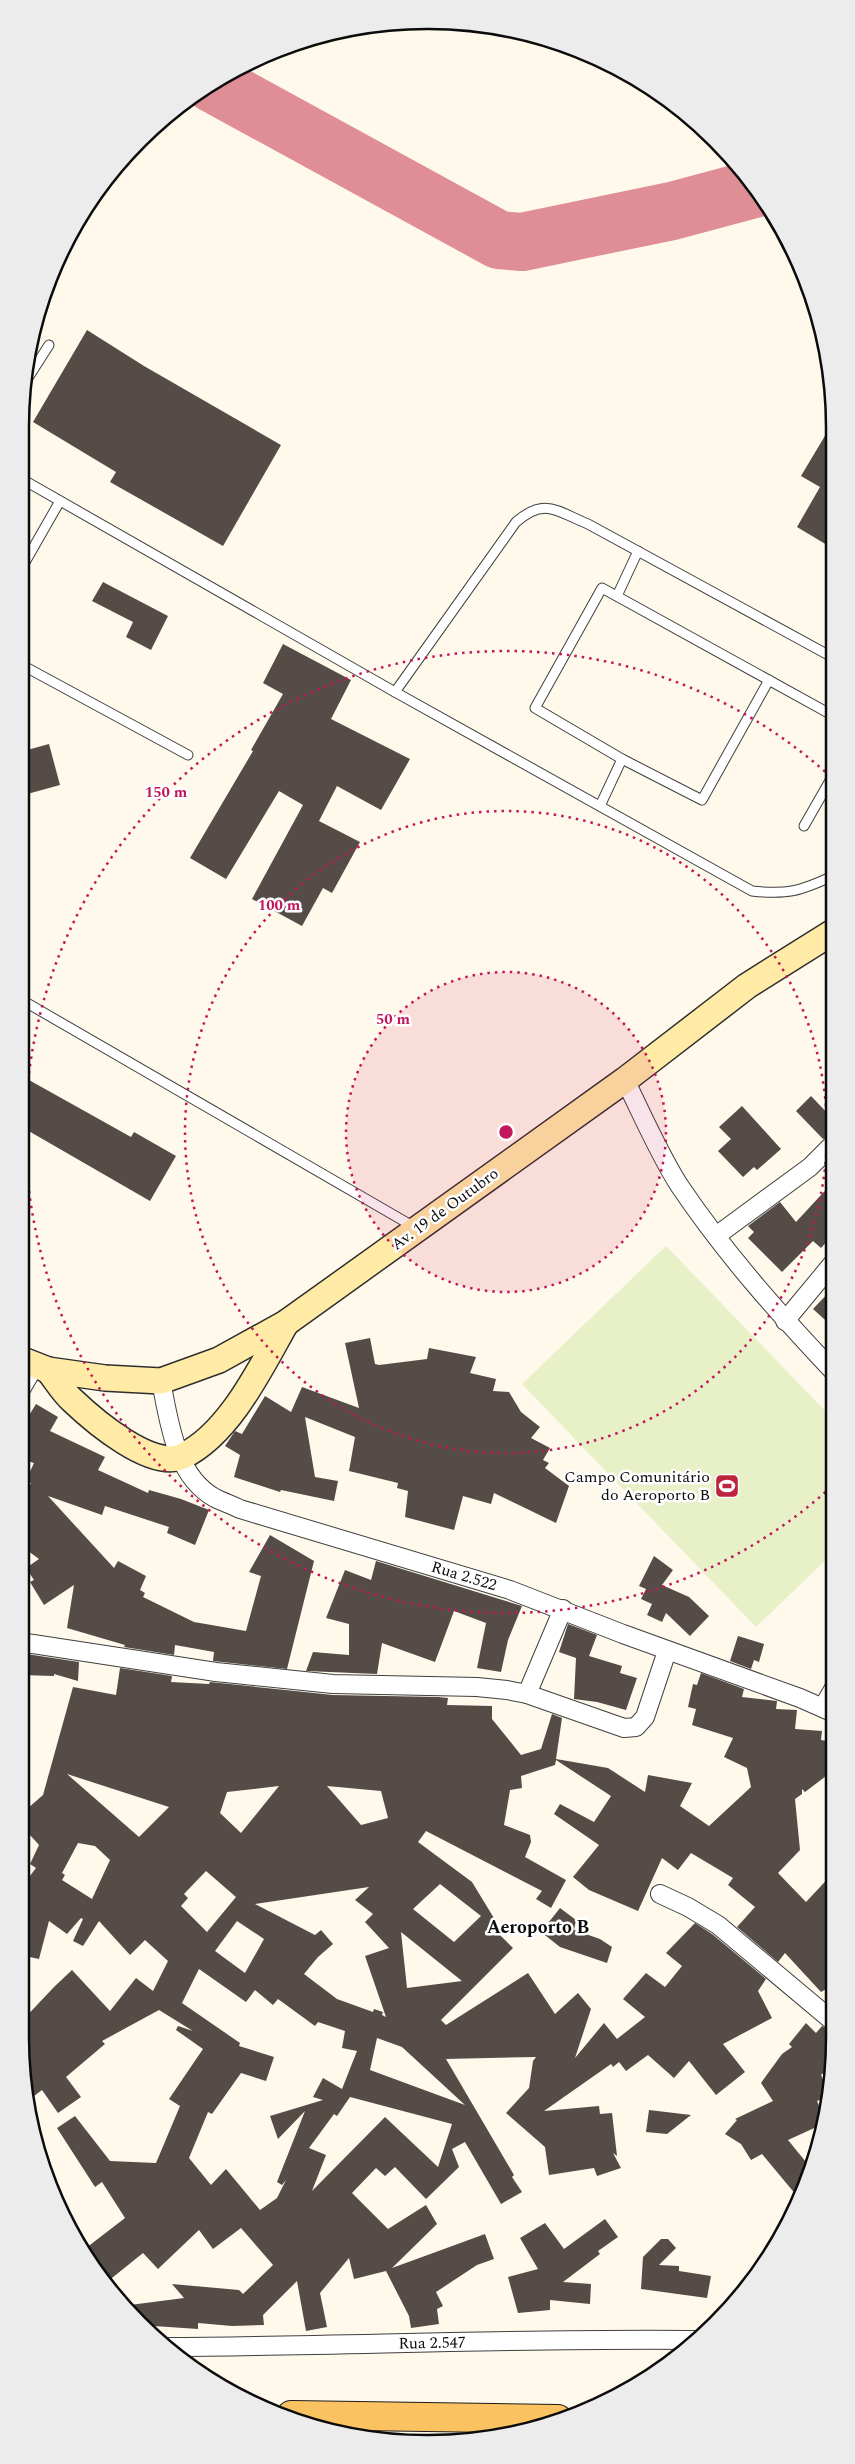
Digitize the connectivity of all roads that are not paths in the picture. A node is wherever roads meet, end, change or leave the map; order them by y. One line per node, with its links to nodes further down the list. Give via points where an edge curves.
1 (49, 345): 2 (lane)
2 (33, 370)
3 (29, 483): 4 (lane)
4 (60, 501): 6 (lane); 11 (lane)
5 (638, 551): 7 (lane); 8 (lane); 11 (lane, via 546,506 530,510 516,522)
6 (29, 555)
7 (617, 596): 10 (lane); 14 (lane, via 602,588 535,708)
8 (826, 654)
9 (29, 669): 13 (lane)
10 (768, 680): 12 (lane); 14 (lane, via 702,800)
11 (396, 692): 16 (lane)
12 (826, 712)
13 (188, 755)
14 (622, 760): 16 (lane)
15 (826, 788): 17 (lane)
16 (600, 806): 18 (lane, via 752,891 776,894 801,890)
17 (804, 826)
18 (826, 879)
19 (826, 936): 21 (street, Av. 19 de Outubro, via 747,986)
20 (29, 1004): 23 (lane)
21 (625, 1080): 23 (street, Av. 19 de Outubro); 24 (street, via 678,1183)
22 (826, 1151): 24 (street, via 810,1167)
23 (418, 1229): 27 (street, Av. 19 de Outubro)
24 (716, 1236): 26 (street)
25 (826, 1271): 26 (street)
26 (785, 1321): 28 (street)
27 (286, 1322): 30 (street, Av. 19 de Outubro, via 219,1360); 31 (street, via 252,1382 212,1436)
28 (826, 1364)
29 (35, 1365): 30 (street, Av. 19 de Outubro, via 105,1378); 31 (street, via 108,1432 152,1457)
30 (161, 1381): 31 (street, Rua 2.522, via 171,1434)
31 (181, 1458): 32 (street, Rua 2.522, via 197,1485 214,1498)
32 (563, 1609): 34 (street, Rua 2.522); 35 (street)
33 (29, 1643): 35 (street, via 216,1672 333,1684 477,1687)
34 (667, 1651): 35 (street, via 645,1717 636,1727 624,1728); 36 (street, Rua 2.522)
35 (527, 1694)
36 (826, 1709)
37 (660, 1894): 38 (street, via 725,1930)
38 (826, 2015)
39 (685, 2340): 40 (street, Rua 2.547)
40 (178, 2347)
41 (303, 2415): 42 (main road)
42 (541, 2419)

